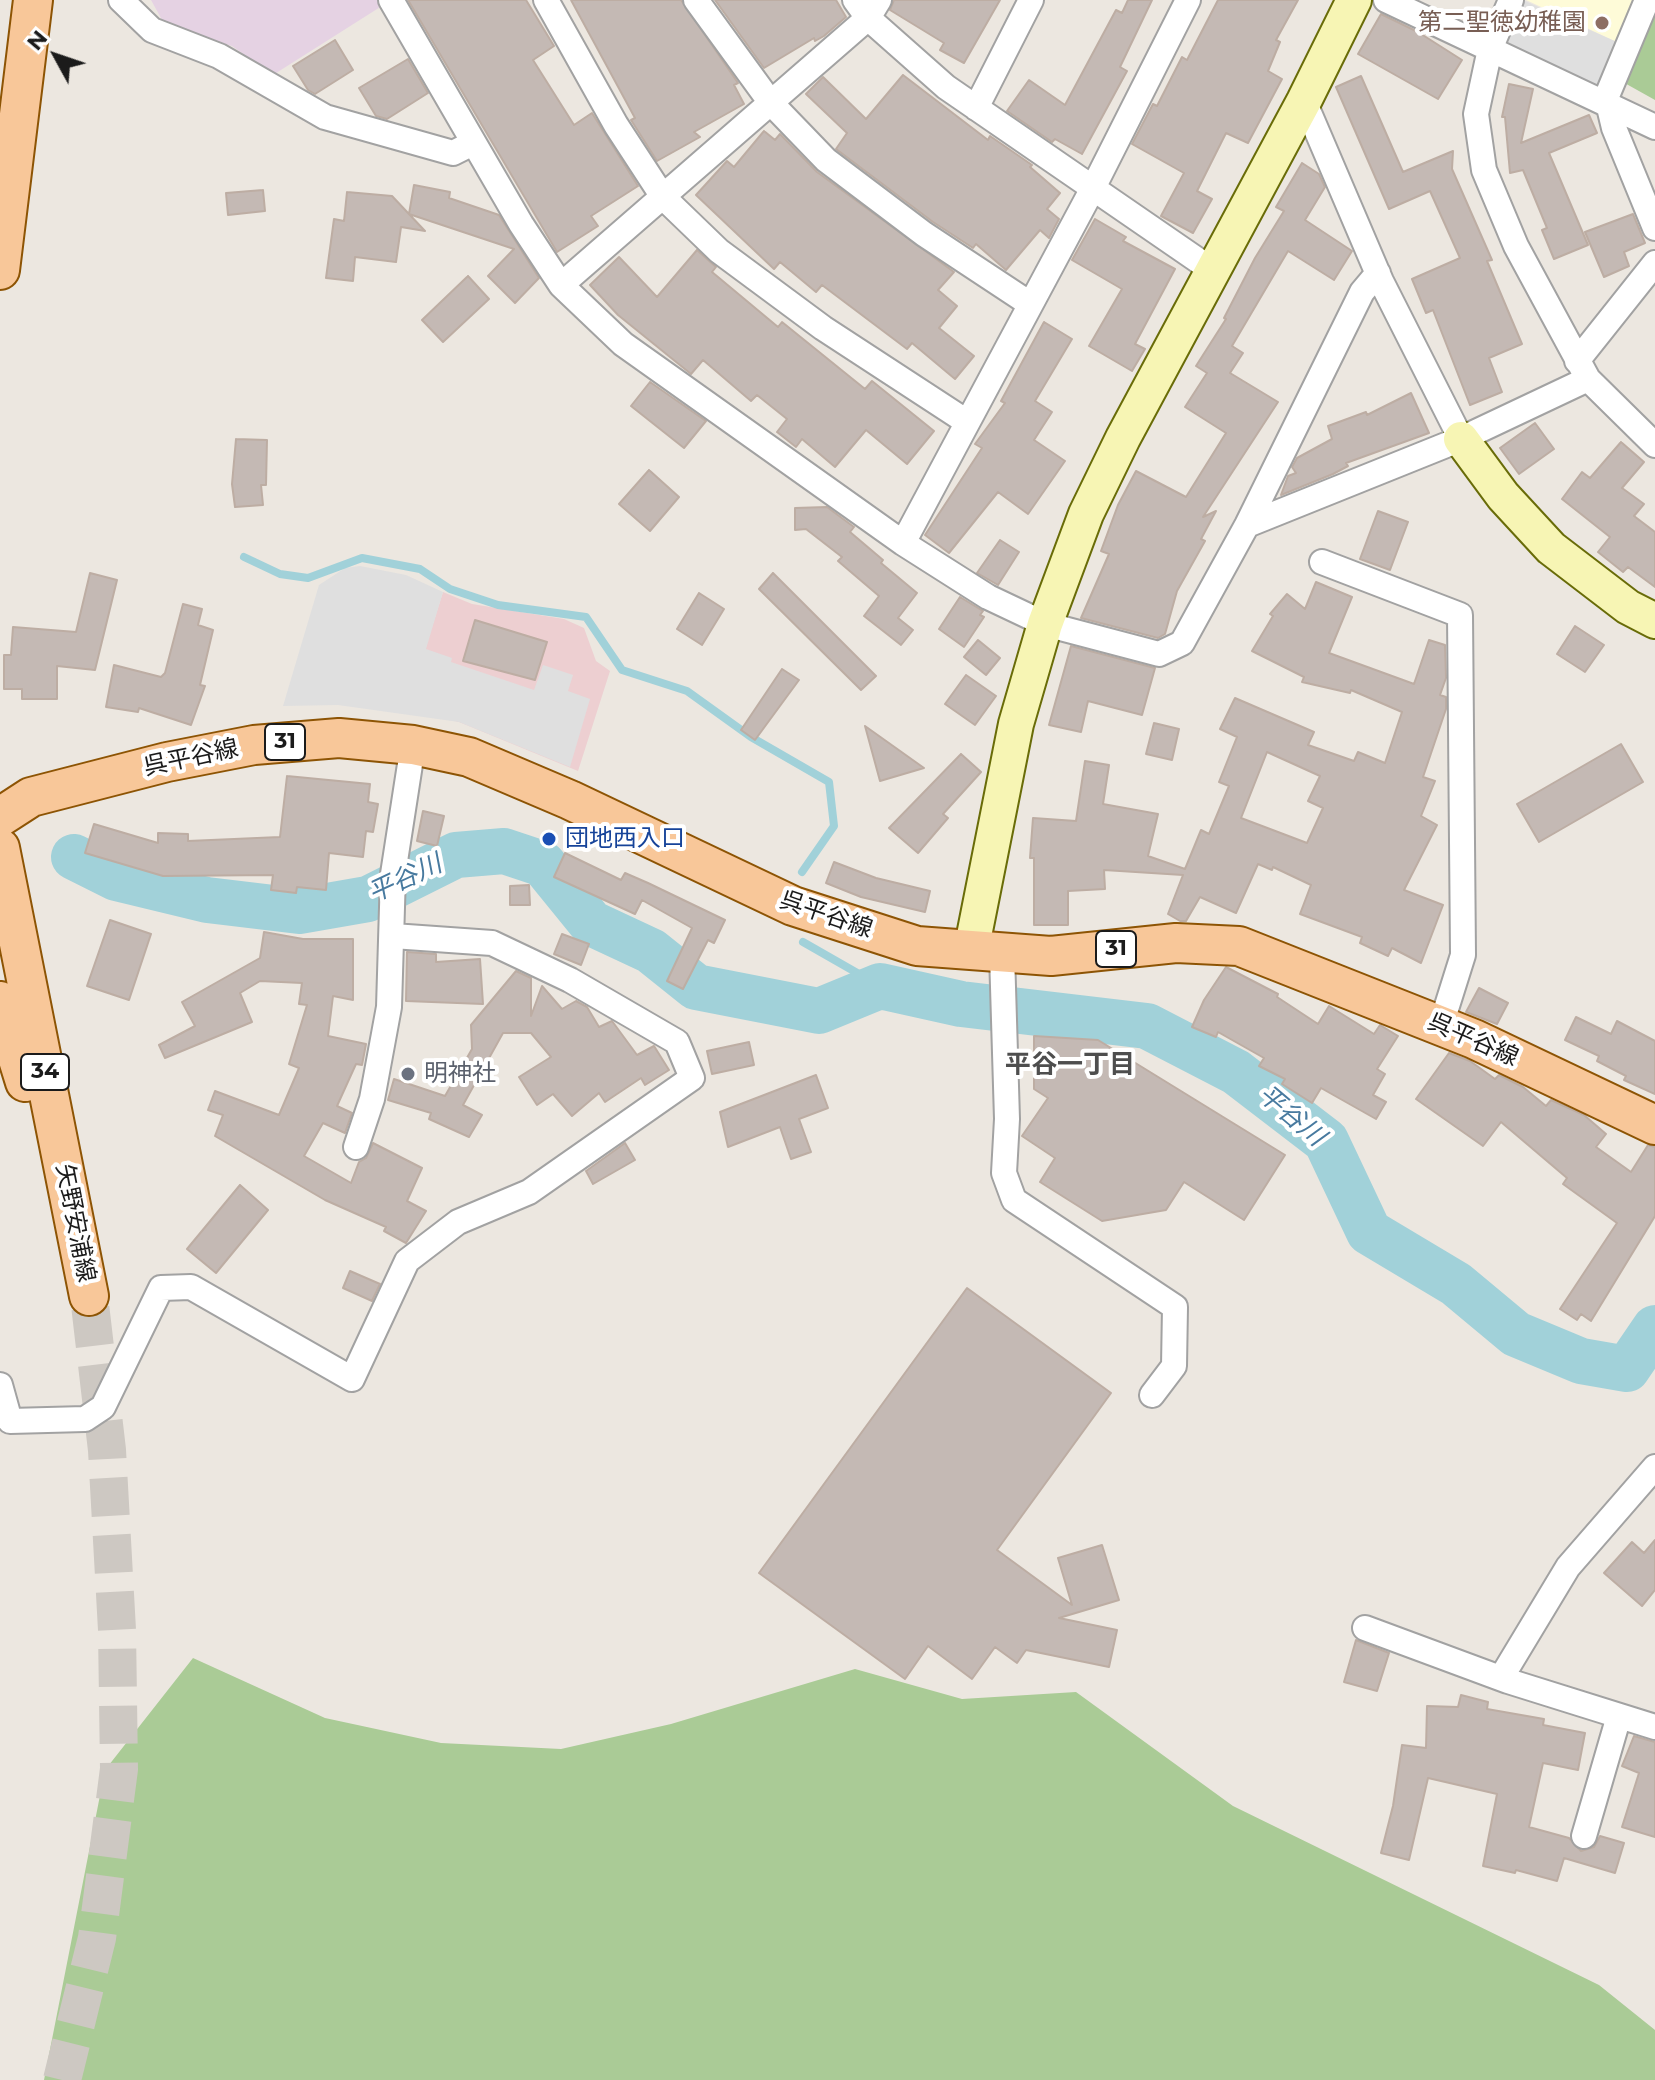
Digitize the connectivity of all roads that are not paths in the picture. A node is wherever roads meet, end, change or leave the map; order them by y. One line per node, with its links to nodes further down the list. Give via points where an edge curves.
1 (33, 0): 24 (main road)
2 (121, 0): 19 (street, via 152,30 219,56 325,117 453,153)
3 (391, 0): 19 (street)
4 (546, 0): 21 (street)
5 (696, 0): 15 (street)
6 (1031, 0): 17 (street)
7 (1188, 0): 20 (street)
8 (1354, 0): 14 (street)
9 (1386, 0): 13 (street)
10 (1511, 0): 13 (street)
11 (1647, 0): 16 (street)
12 (867, 6): 15 (street); 17 (street, via 946,87)
13 (1490, 49): 16 (street); 29 (street, via 1476,114 1484,170 1516,246)
14 (1304, 101): 25 (street); 26 (street)
15 (771, 103): 21 (street); 28 (street, via 826,160)
16 (1607, 105): 18 (street); 22 (street)
17 (976, 108): 20 (street)
18 (1655, 127)
19 (473, 143): 27 (street)
20 (1093, 188): 25 (street); 28 (street)
21 (663, 197): 27 (street); 30 (street, via 731,260)
22 (1655, 228)
23 (1655, 263): 29 (street)
24 (0, 270)
25 (1212, 270): 37 (street, via 1092,502)
26 (1378, 273): 31 (street); 33 (street, via 1362,292)
27 (561, 285): 34 (street, via 623,344)
28 (1030, 304): 30 (street)
29 (1582, 370): 31 (street); 32 (street)
30 (967, 422): 34 (street)
31 (1461, 439): 33 (street); 36 (street, via 1551,548 1628,607)
32 (1655, 445)
33 (1247, 525): 37 (street, via 1182,643 1159,654)
34 (903, 543): 37 (street, via 988,597)
35 (1322, 562): 44 (street, via 1460,615 1463,955)
36 (1655, 621)
37 (1045, 624): 42 (street, via 1016,724)
38 (413, 745): 39 (main road, 呉平谷線 / 31, via 339,738 254,745 31,797); 41 (street, via 393,874); 42 (main road, 呉平谷線 / 31, via 469,757 793,906 917,946)
39 (0, 817)
40 (0, 848): 43 (main road, 矢野安浦線 / 34, via 89,1296)
41 (393, 936): 46 (street, via 389,1007 372,1099); 47 (street, via 492,943 570,980 677,1042 692,1078 529,1192 458,1222 407,1261 352,1379 191,1287 161,1288 103,1407 85,1419 10,1421)
42 (987, 952): 44 (main road, 呉平谷線 / 31, via 1051,956 1176,943 1239,946); 48 (street, via 1003,992 1004,1173 1014,1200 1175,1307 1174,1366)
43 (0, 1001)
44 (1441, 1025): 45 (main road, 呉平谷線 / 31)
45 (1655, 1125)
46 (356, 1147)
47 (0, 1385)
48 (1152, 1395)
49 (1655, 1467): 51 (street, via 1568,1567)
50 (1365, 1628): 51 (street)
51 (1501, 1678): 52 (street)
52 (1619, 1716): 53 (street); 54 (street)
53 (1655, 1727)
54 (1584, 1836)

